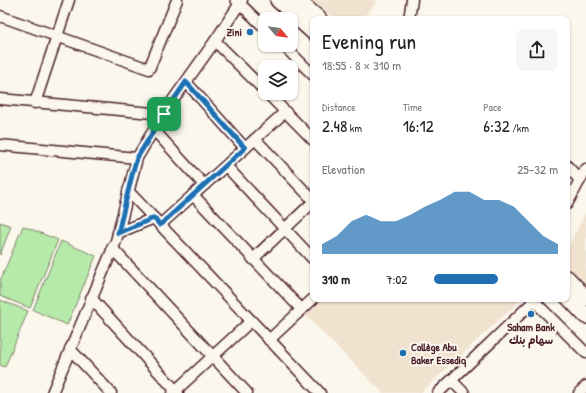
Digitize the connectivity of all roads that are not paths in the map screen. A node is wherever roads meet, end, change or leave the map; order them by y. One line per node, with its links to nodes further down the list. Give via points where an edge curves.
1 (69, 0): 12 (street)
2 (177, 0): 12 (street, via 149,69)
3 (278, 0): 11 (street)
4 (297, 0): 8 (street)
5 (412, 0): 9 (street)
6 (239, 1): 10 (street); 13 (street)
7 (0, 16): 12 (street)
8 (316, 16)
9 (409, 16)
10 (258, 21)
11 (310, 29)
12 (57, 35): 20 (street)
13 (215, 41): 16 (street); 17 (street)
14 (290, 52): 15 (street)
15 (310, 72)
16 (186, 82): 22 (street); 27 (street)
17 (258, 84)
18 (0, 99): 20 (street)
19 (274, 100): 21 (street)
20 (35, 102): 22 (street)
21 (285, 112): 24 (street); 25 (street)
22 (164, 114): 23 (street)
23 (154, 130): 28 (street); 33 (street)
24 (310, 137)
25 (255, 139): 27 (street); 36 (street)
26 (0, 145): 28 (street)
27 (245, 148): 29 (street)
28 (137, 158): 34 (street)
29 (226, 166): 33 (street); 40 (street)
30 (570, 169): 32 (street)
31 (586, 169): 32 (street)
32 (580, 180): 37 (street)
33 (204, 185): 35 (street)
34 (128, 191): 39 (street); 41 (street)
35 (193, 195): 39 (street); 44 (street)
36 (310, 198)
37 (570, 198)
38 (310, 204): 40 (street)
39 (157, 222): 41 (street); 54 (street)
40 (285, 228): 43 (street); 44 (street)
41 (118, 233): 42 (street)
42 (112, 248): 46 (street); 58 (street)
43 (310, 255)
44 (253, 258): 52 (street)
45 (570, 281): 47 (street)
46 (91, 298): 56 (street); 61 (street)
47 (586, 298)
48 (570, 299): 53 (street)
49 (310, 302): 52 (street)
50 (532, 302): 59 (street)
51 (536, 302): 57 (street)
52 (301, 309): 55 (street)
53 (586, 316)
54 (251, 321): 55 (street); 58 (street)
55 (269, 340): 65 (street)
56 (70, 349): 62 (street); 63 (street)
57 (586, 353)
58 (212, 356): 61 (street); 64 (street)
59 (452, 381): 66 (street); 67 (street)
60 (586, 386): 68 (street)
61 (176, 392)
62 (52, 393)
63 (111, 393)
64 (247, 393)
65 (320, 393)
66 (438, 393)
67 (464, 393)
68 (579, 393)

